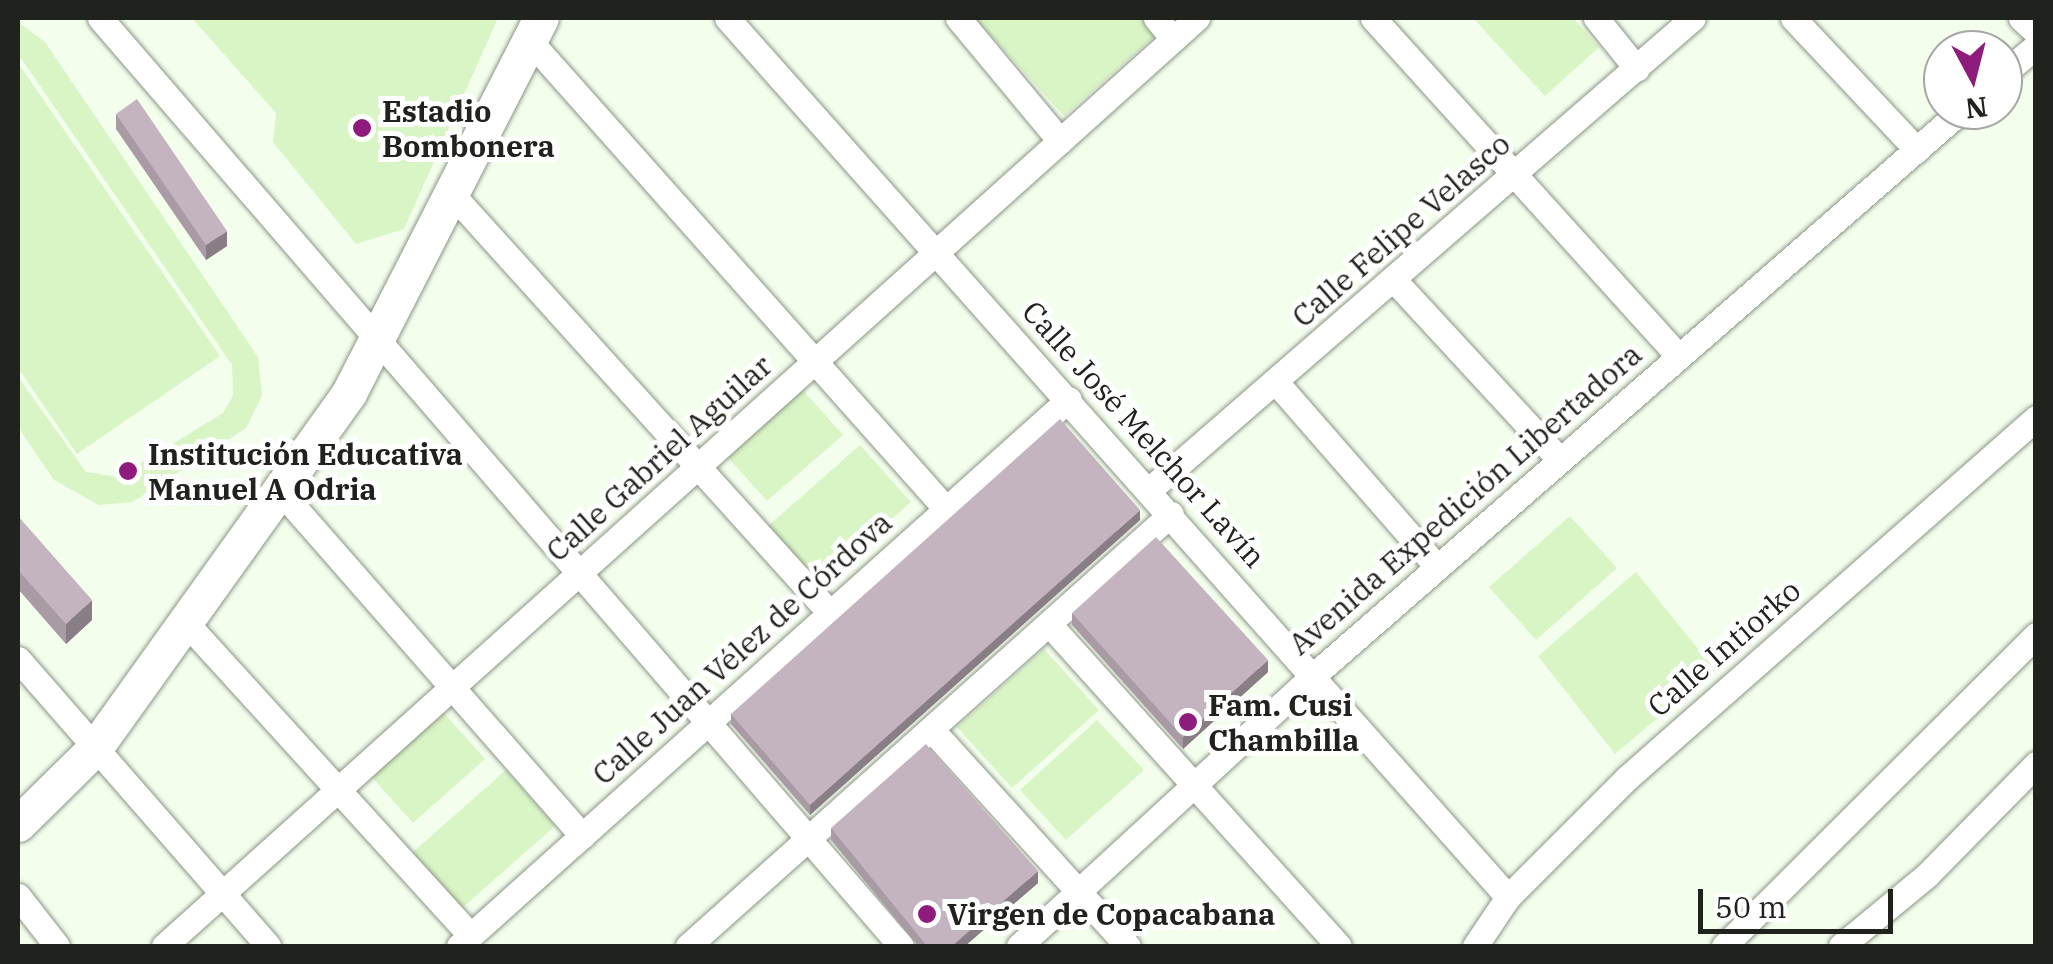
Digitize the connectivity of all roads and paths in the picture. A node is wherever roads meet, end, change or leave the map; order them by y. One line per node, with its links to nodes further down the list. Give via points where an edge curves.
1 (100, 18): 22 (street)
2 (727, 18): 20 (street, Calle José Melchor Lavín)
3 (958, 18): 16 (street)
4 (1156, 18): 13 (street)
5 (1197, 18): 13 (street, Calle Gabriel Aguilar)
6 (1373, 18): 18 (street)
7 (1693, 18): 14 (street, Calle Felipe Velasco)
8 (1793, 18): 17 (street)
9 (2021, 18): 12 (street)
10 (1608, 22): 14 (street)
11 (535, 29): 19 (street); 24 (street)
12 (2036, 32)
13 (1174, 39): 16 (street, Calle Gabriel Aguilar)
14 (1637, 69): 18 (street, Calle Felipe Velasco)
15 (1940, 130): 17 (street, Avenida Expedición Libertadora)
16 (1060, 141): 20 (street, Calle Gabriel Aguilar)
17 (1917, 150): 23 (street, Avenida Expedición Libertadora)
18 (1513, 176): 21 (street, Calle Felipe Velasco); 23 (street)
19 (451, 194): 22 (street); 29 (street)
20 (938, 251): 24 (street, Calle Gabriel Aguilar); 26 (street, Calle José Melchor Lavín)
21 (1393, 279): 25 (street, Calle Felipe Velasco); 28 (street)
22 (378, 338): 31 (street); 35 (street)
23 (1678, 356): 28 (street, Avenida Expedición Libertadora)
24 (814, 362): 29 (street, Calle Gabriel Aguilar); 32 (street)
25 (1274, 381): 30 (street, Calle Felipe Velasco); 34 (street)
26 (1069, 399): 30 (street, Calle José Melchor Lavín); 32 (street, Calle Juan Vélez de Córdova)
27 (2036, 418): 55 (street, Calle Intiorko, via 1742,670)
28 (1560, 460): 34 (street, Avenida Expedición Libertadora)
29 (699, 466): 35 (street, Calle Gabriel Aguilar); 36 (street)
30 (1149, 490): 33 (street, Calle José Melchor Lavín)
31 (282, 492): 38 (street); 42 (street)
32 (946, 509): 36 (street, Calle Juan Vélez de Córdova)
33 (1172, 514): 37 (street); 41 (street, Calle José Melchor Lavín)
34 (1437, 567): 41 (street, Avenida Expedición Libertadora)
35 (578, 574): 42 (street, Calle Gabriel Aguilar); 43 (street)
36 (830, 613): 43 (street, Calle Juan Vélez de Córdova)
37 (1049, 624): 44 (street); 47 (street)
38 (188, 625): 45 (street); 48 (street)
39 (2036, 635): 66 (street)
40 (18, 659): 45 (street)
41 (1314, 675): 47 (street, Avenida Expedición Libertadora); 55 (street, Calle José Melchor Lavín)
42 (450, 689): 48 (street, Calle Gabriel Aguilar); 50 (street)
43 (707, 724): 50 (street, Calle Juan Vélez de Córdova); 51 (street)
44 (931, 730): 51 (street); 52 (street)
45 (96, 748): 49 (street); 53 (street)
46 (2036, 764): 67 (street, via 1927,875)
47 (1195, 784): 52 (street, Avenida Expedición Libertadora); 64 (street)
48 (338, 791): 53 (street, Calle Gabriel Aguilar); 56 (street)
49 (18, 824)
50 (582, 836): 56 (street, Calle Juan Vélez de Córdova)
51 (808, 839): 60 (street); 61 (street)
52 (1078, 892): 62 (street, Avenida Expedición Libertadora); 63 (street)
53 (222, 894): 58 (street, Calle Gabriel Aguilar); 59 (street)
54 (18, 896): 57 (street)
55 (1508, 897): 65 (street, Calle Intiorko)
56 (465, 941)
57 (57, 946)
58 (164, 946)
59 (268, 946)
60 (688, 946)
61 (900, 946)
62 (1018, 946)
63 (1128, 946)
64 (1339, 946)
65 (1475, 946)
66 (1724, 946)
67 (1841, 946)

